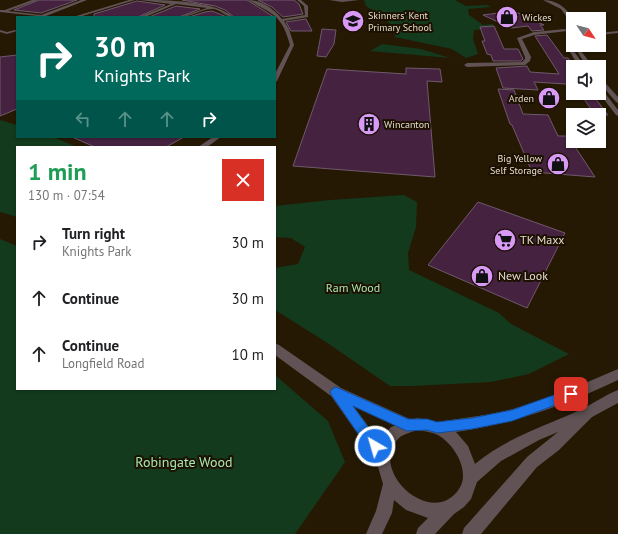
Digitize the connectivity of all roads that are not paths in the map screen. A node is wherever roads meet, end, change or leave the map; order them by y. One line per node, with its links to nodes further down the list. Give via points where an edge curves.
1 (36, 0): 12 (street)
2 (85, 0): 15 (street)
3 (133, 0): 16 (street)
4 (142, 0): 10 (street)
5 (250, 0): 20 (street, via 266,7)
6 (301, 0): 20 (street, via 306,6 307,16)
7 (332, 0): 8 (street)
8 (357, 0)
9 (545, 0): 13 (street)
10 (174, 4): 11 (street); 17 (street)
11 (211, 8): 18 (street); 19 (street)
12 (2, 11): 14 (street)
13 (566, 12)
14 (36, 16)
15 (45, 16)
16 (78, 16)
17 (144, 16)
18 (185, 16)
19 (230, 16)
20 (282, 20): 29 (street, via 292,45)
21 (0, 31): 24 (street)
22 (15, 31): 24 (street)
23 (618, 32): 26 (street)
24 (7, 33): 27 (street)
25 (566, 33): 28 (street, via 534,33 520,37 518,39 528,57 523,64)
26 (606, 33)
27 (0, 34)
28 (467, 65)
29 (276, 78)
30 (606, 86): 32 (street)
31 (606, 98): 33 (street)
32 (618, 101)
33 (618, 114)
34 (216, 138): 35 (street)
35 (204, 146)
36 (276, 349): 38 (street)
37 (618, 374): 42 (street, via 586,389 512,415)
38 (336, 392): 41 (street); 43 (street)
39 (618, 396): 40 (street)
40 (587, 413): 44 (street, via 528,438 496,456); 49 (street, via 532,462)
41 (407, 425): 42 (street, via 422,424); 43 (street, via 390,436)
42 (437, 428): 44 (street, via 453,438 465,453)
43 (382, 456): 45 (street)
44 (470, 477): 46 (street, via 468,490 460,501)
45 (390, 484): 46 (street, via 398,495 422,509); 47 (street, via 384,513)
46 (448, 508): 48 (street)
47 (374, 534)
48 (424, 534)
49 (470, 534)

